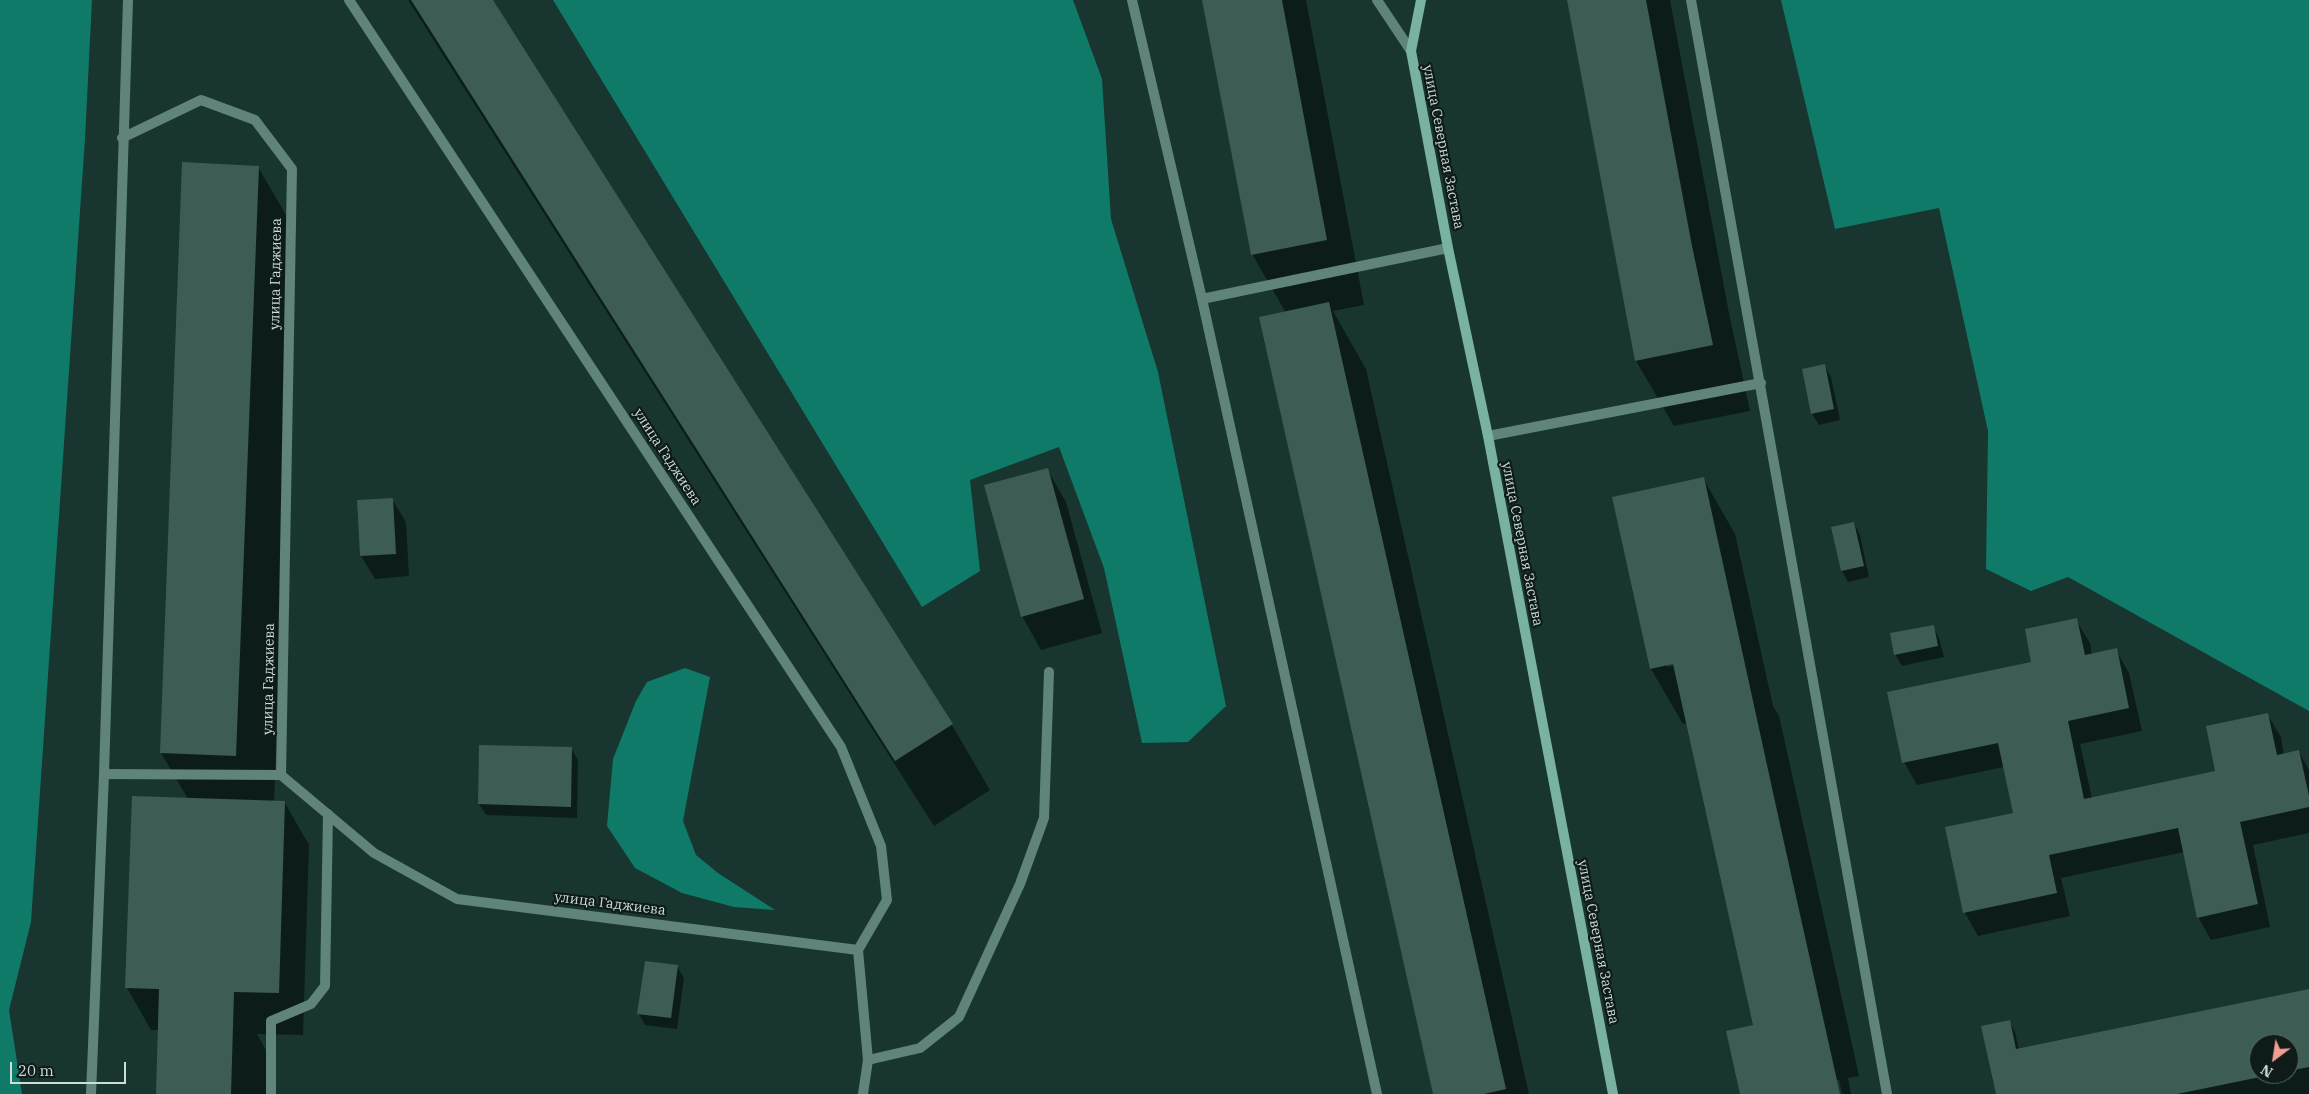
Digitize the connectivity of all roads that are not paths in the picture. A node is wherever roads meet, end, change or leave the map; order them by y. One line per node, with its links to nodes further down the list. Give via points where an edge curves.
1 (128, 0): 8 (street)
2 (349, 0): 17 (street, улица Гаджиева, via 842,747 881,846 886,900)
3 (1132, 0): 10 (street)
4 (1377, 0): 7 (street)
5 (1421, 0): 7 (street, улица Северная Застава)
6 (1691, 0): 11 (street)
7 (1411, 51): 9 (street, улица Северная Застава)
8 (122, 138): 14 (street); 15 (street, улица Гаджиева, via 201,100 255,120 292,169)
9 (1448, 248): 10 (street); 12 (street, улица Северная Застава)
10 (1202, 299): 22 (street)
11 (1761, 383): 12 (street); 24 (street)
12 (1488, 436): 23 (street, улица Северная Застава)
13 (1050, 672): 18 (street, via 1044,818 1020,884 959,1017 920,1048)
14 (104, 774): 15 (street); 19 (street)
15 (281, 775): 16 (street, улица Гаджиева)
16 (328, 814): 17 (street, улица Гаджиева, via 374,853 457,899); 20 (street, via 326,986 311,1004 271,1021)
17 (858, 950): 18 (street)
18 (868, 1060): 21 (street)
19 (91, 1094)
20 (271, 1094)
21 (862, 1094)
22 (1377, 1094)
23 (1613, 1094)
24 (1887, 1094)

